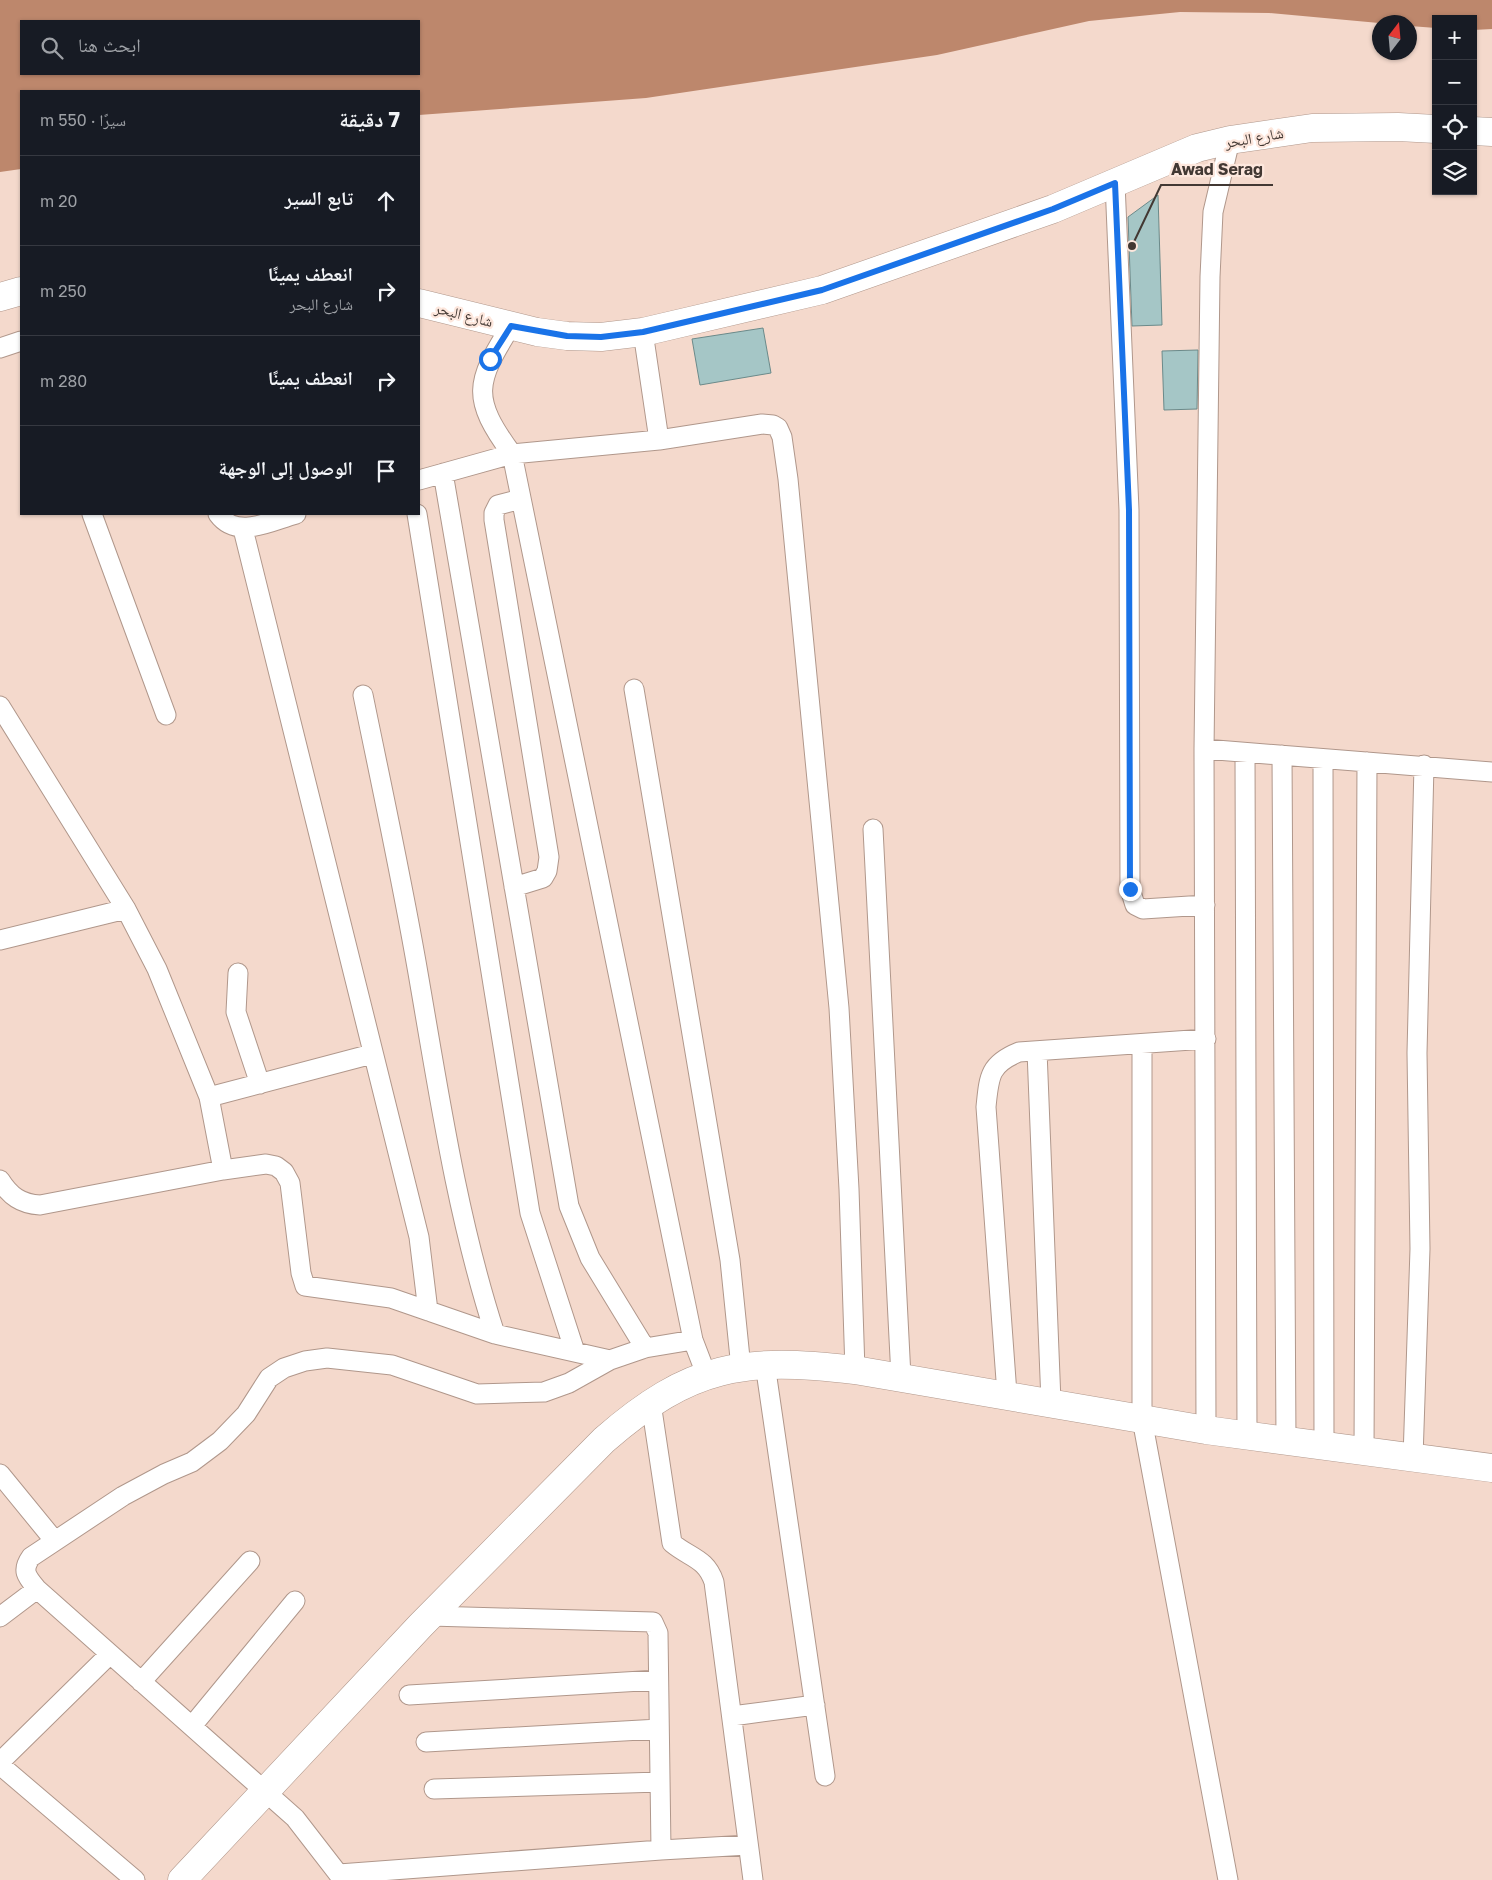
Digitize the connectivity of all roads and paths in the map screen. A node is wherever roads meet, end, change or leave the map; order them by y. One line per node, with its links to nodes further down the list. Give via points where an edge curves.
1 (1432, 129): 4 (street, شارع البحر, via 1312,128)
2 (1477, 131): 3 (street)
3 (1492, 132)
4 (1230, 140): 5 (street, شارع البحر, via 1197,148); 29 (street, via 1212,225)
5 (1115, 183): 12 (street, شارع البحر, via 1044,213 822,290); 38 (street, via 1129,510 1130,889 1135,905 1142,909)
6 (20, 291): 7 (street)
7 (0, 297)
8 (20, 298): 10 (street)
9 (420, 303): 11 (street, شارع البحر)
10 (0, 310)
11 (511, 326): 12 (street, شارع البحر, via 567,336 601,337); 16 (street, via 490,359 482,392 484,410)
12 (643, 332): 15 (street)
13 (20, 341): 14 (street)
14 (0, 348)
15 (659, 440): 16 (street); 57 (street, via 762,424 778,428 782,437 839,1008)
16 (512, 454): 17 (street); 19 (street)
17 (443, 473): 18 (street); 37 (street)
18 (420, 480)
19 (521, 499): 37 (street, via 498,505 494,520 550,857 548,871 543,878); 52 (street)
20 (92, 515): 28 (street)
21 (219, 515): 24 (street, via 231,527)
22 (292, 515): 24 (street)
23 (417, 515): 54 (street, via 530,1213)
24 (243, 529): 45 (street)
25 (634, 689): 56 (street, via 730,1260)
26 (363, 695): 51 (street, via 402,882 462,1211)
27 (0, 706): 39 (street)
28 (166, 715)
29 (1204, 749): 30 (street); 38 (street)
30 (1245, 753): 31 (street); 65 (street)
31 (1282, 756): 32 (street); 66 (street)
32 (1323, 759): 33 (street); 67 (street)
33 (1367, 762): 34 (street); 68 (street)
34 (1424, 765): 35 (street); 69 (street, via 1417,1053 1420,1249)
35 (1492, 772)
36 (873, 829): 59 (street)
37 (514, 887): 53 (street, via 569,1206 590,1258)
38 (1205, 905): 42 (street)
39 (126, 909): 40 (street); 47 (street, via 157,969)
40 (0, 940)
41 (238, 973): 46 (street, via 236,1012)
42 (1206, 1039): 43 (street); 64 (street)
43 (1142, 1044): 44 (street); 63 (street)
44 (1037, 1051): 60 (street, via 1019,1052 1003,1058 994,1069 988,1086 986,1107); 62 (street)
45 (372, 1054): 46 (street); 50 (street, via 419,1237)
46 (260, 1084): 47 (street)
47 (209, 1097): 48 (street)
48 (223, 1170): 49 (street, via 40,1206 14,1197); 50 (street, via 266,1164 284,1172 290,1183 301,1273 306,1286 390,1298)
49 (0, 1180)
50 (428, 1311): 51 (street)
51 (494, 1334): 54 (street)
52 (694, 1340): 53 (street); 58 (street)
53 (645, 1348): 55 (street)
54 (575, 1352): 55 (street)
55 (610, 1360): 72 (street, via 569,1383 544,1392 497,1394 477,1394 392,1365 327,1358 305,1361 284,1368 269,1378 246,1414 220,1441 192,1462 122,1496)
56 (753, 1366): 57 (street, via 801,1364); 58 (street); 82 (street)
57 (855, 1370): 59 (street)
58 (706, 1374): 61 (street)
59 (901, 1377): 60 (street)
60 (1007, 1394): 62 (street)
61 (651, 1402): 76 (street, via 604,1440); 83 (street, via 672,1543 703,1563 710,1570 714,1582)
62 (1051, 1402): 63 (street)
63 (1142, 1419): 64 (street); 98 (street)
64 (1206, 1430): 65 (street)
65 (1247, 1436): 66 (street)
66 (1286, 1441): 67 (street)
67 (1324, 1446): 68 (street)
68 (1364, 1452): 69 (street)
69 (1413, 1458): 70 (street)
70 (1492, 1468)
71 (0, 1474): 72 (street)
72 (54, 1540): 74 (street, via 25,1565 25,1575)
73 (250, 1561): 80 (street)
74 (37, 1589): 77 (street); 78 (street)
75 (296, 1600): 84 (street)
76 (430, 1616): 79 (street, via 648,1621 656,1626 658,1633); 91 (street)
77 (0, 1617)
78 (110, 1654): 80 (street); 87 (street)
79 (658, 1680): 81 (street); 85 (street)
80 (141, 1682): 84 (street)
81 (409, 1695)
82 (815, 1705): 83 (street); 88 (street)
83 (732, 1716): 92 (street)
84 (192, 1726): 91 (street)
85 (659, 1729): 86 (street); 89 (street)
86 (426, 1742)
87 (0, 1763): 95 (street)
88 (825, 1776)
89 (660, 1782): 90 (street); 93 (street)
90 (434, 1789)
91 (265, 1791): 94 (street, via 295,1818); 96 (street)
92 (748, 1845): 93 (street); 97 (street)
93 (661, 1850): 94 (street)
94 (341, 1877)
95 (135, 1880)
96 (182, 1880)
97 (753, 1880)
98 (1228, 1880)

